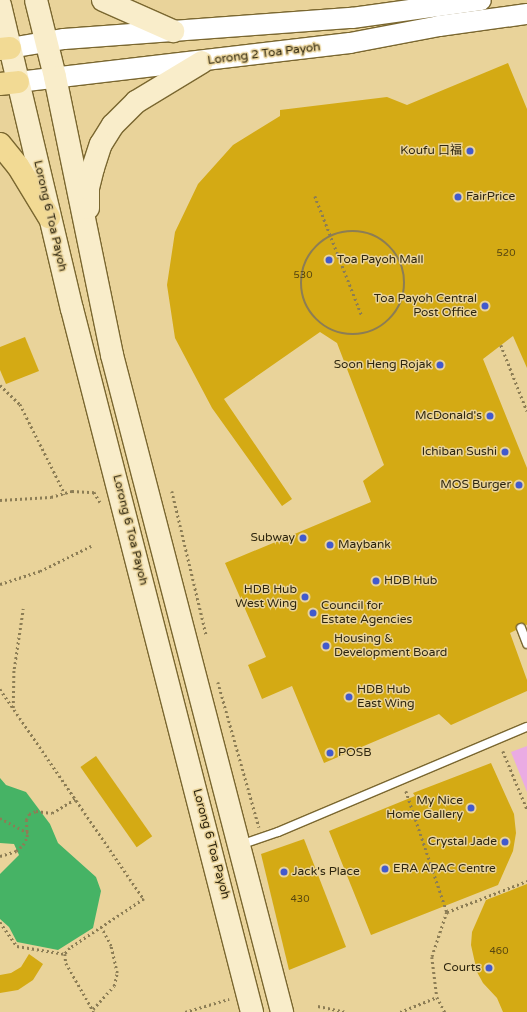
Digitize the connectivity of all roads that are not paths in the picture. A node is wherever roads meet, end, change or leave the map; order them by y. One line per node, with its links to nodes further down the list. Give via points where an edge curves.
1 (36, 0): 7 (main road)
2 (103, 0): 6 (main road)
3 (481, 0): 6 (street, via 352,18)
4 (0, 5): 8 (main road, Lorong 6 Toa Payoh)
5 (527, 14): 9 (street, Lorong 2 Toa Payoh, via 439,26 350,43)
6 (173, 31): 7 (street)
7 (46, 42): 8 (street); 10 (main road)
8 (5, 48): 11 (main road, Lorong 6 Toa Payoh)
9 (202, 62): 10 (street, Lorong 2 Toa Payoh); 14 (main road, via 136,102 113,125 101,144 88,188)
10 (55, 77): 11 (street, Lorong 2 Toa Payoh); 14 (main road)
11 (9, 83): 13 (main road, Lorong 6 Toa Payoh)
12 (0, 144): 13 (main road, via 18,166)
13 (49, 217): 19 (main road, Lorong 6 Toa Payoh)
14 (88, 239): 18 (main road, via 112,355)
15 (521, 628): 16 (lane)
16 (527, 644)
17 (527, 728): 18 (lane)
18 (240, 846): 20 (main road)
19 (252, 1012)
20 (282, 1012)

